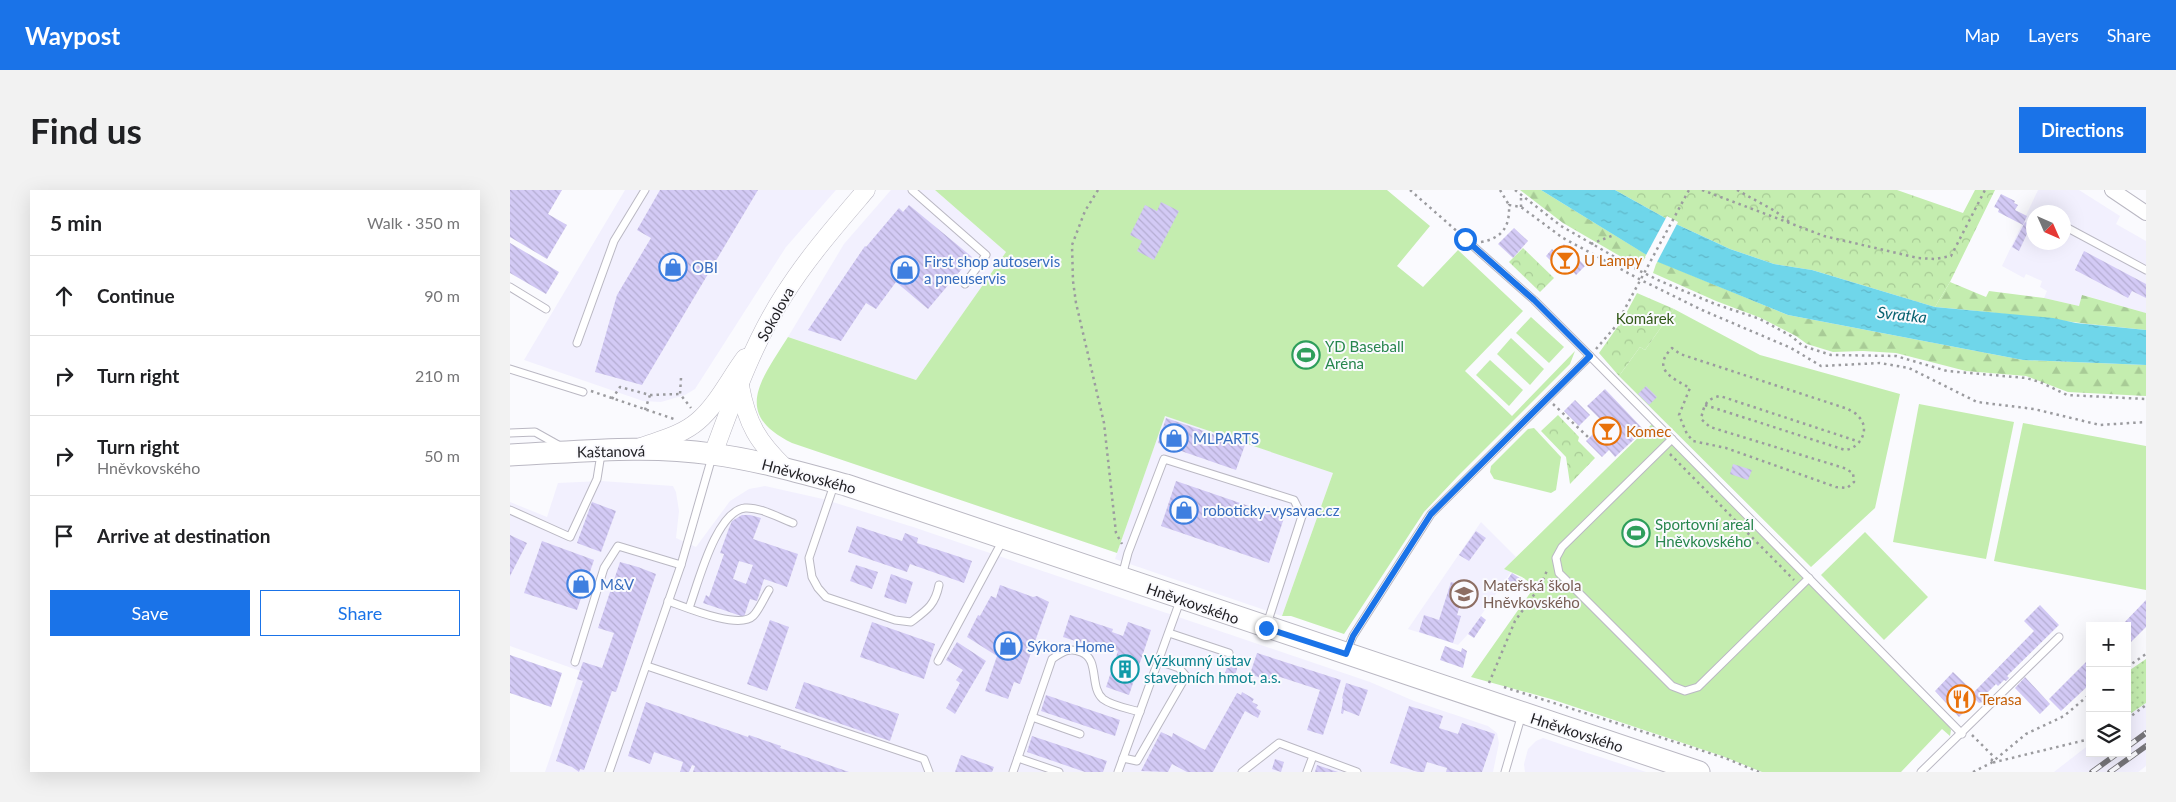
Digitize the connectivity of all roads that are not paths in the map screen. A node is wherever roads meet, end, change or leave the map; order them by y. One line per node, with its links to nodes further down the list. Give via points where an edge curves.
1 (645, 190): 13 (lane, via 614,241)
2 (866, 190): 12 (street, Sokolova, via 815,250 783,296)
3 (912, 190): 9 (lane, via 986,255)
4 (2112, 190): 5 (street)
5 (2146, 213)
6 (2071, 230): 8 (lane)
7 (1465, 239): 14 (lane, via 1534,300)
8 (2146, 270)
9 (965, 284)
10 (510, 287): 11 (lane)
11 (546, 309)
12 (760, 338): 16 (street, Sokolova); 20 (street, via 697,422)
13 (577, 343)
14 (1590, 356): 19 (lane); 42 (lane, via 1431,514 1353,636)
15 (510, 369): 17 (lane)
16 (740, 386): 23 (street, Sokolova); 25 (street, via 745,412 752,427 769,453)
17 (583, 392)
18 (510, 433): 22 (lane, via 535,432)
19 (1672, 439): 31 (lane); 31 (lane, via 1562,547 1556,558 1559,573 1672,686 1685,690 1698,687)
20 (634, 450): 21 (main road, Kaštanová); 23 (main road, Kaštanová)
21 (601, 451): 22 (main road, Kaštanová); 27 (lane, via 597,478 570,537)
22 (571, 452): 24 (main road, Kaštanová)
23 (713, 454): 25 (main road, Hněvkovského); 30 (lane)
24 (510, 456)
25 (785, 468): 26 (main road, Hněvkovského)
26 (835, 482): 29 (main road, Hněvkovského); 33 (lane, via 809,558 812,577 826,597 910,622 929,609)
27 (510, 510)
28 (793, 523): 37 (lane, via 759,510 745,508 733,512 723,523 712,546)
29 (1003, 539): 32 (main road, Hněvkovského); 43 (lane)
30 (681, 564): 36 (lane); 45 (lane, via 618,546 604,568)
31 (1809, 578): 50 (lane)
32 (1121, 579): 35 (main road, Hněvkovského); 38 (lane, via 1164,459 1294,500 1302,516)
33 (939, 585)
34 (769, 590): 37 (lane, via 752,617 743,621 726,620)
35 (1180, 599): 38 (main road, Hněvkovského); 39 (lane)
36 (668, 601): 37 (lane); 46 (lane)
37 (689, 608)
38 (1266, 628): 42 (main road, Hněvkovského)
39 (1169, 633): 41 (lane); 44 (lane)
40 (2059, 637): 50 (lane)
41 (1229, 653)
42 (1346, 654): 48 (main road, Hněvkovského)
43 (938, 661)
44 (1159, 661): 47 (lane); 54 (lane, via 1179,668 1186,676 1137,761)
45 (575, 662)
46 (647, 666): 55 (lane); 56 (lane, via 924,760)
47 (1140, 712): 49 (lane, via 1104,700 1097,690 1090,659 1072,649 1052,659); 54 (lane)
48 (1522, 713): 63 (lane); 64 (main road, Hněvkovského)
49 (1032, 717): 51 (lane); 53 (lane)
50 (1964, 731): 65 (lane)
51 (1080, 734)
52 (1313, 756): 60 (lane, via 1279,743); 61 (lane); 62 (lane)
53 (1018, 758): 57 (lane); 58 (lane)
54 (1124, 758): 59 (lane)
55 (608, 772)
56 (929, 772)
57 (1013, 772)
58 (1059, 772)
59 (1118, 772)
60 (1242, 772)
61 (1307, 772)
62 (1357, 772)
63 (1504, 772)
64 (1699, 772)
65 (1921, 772)

